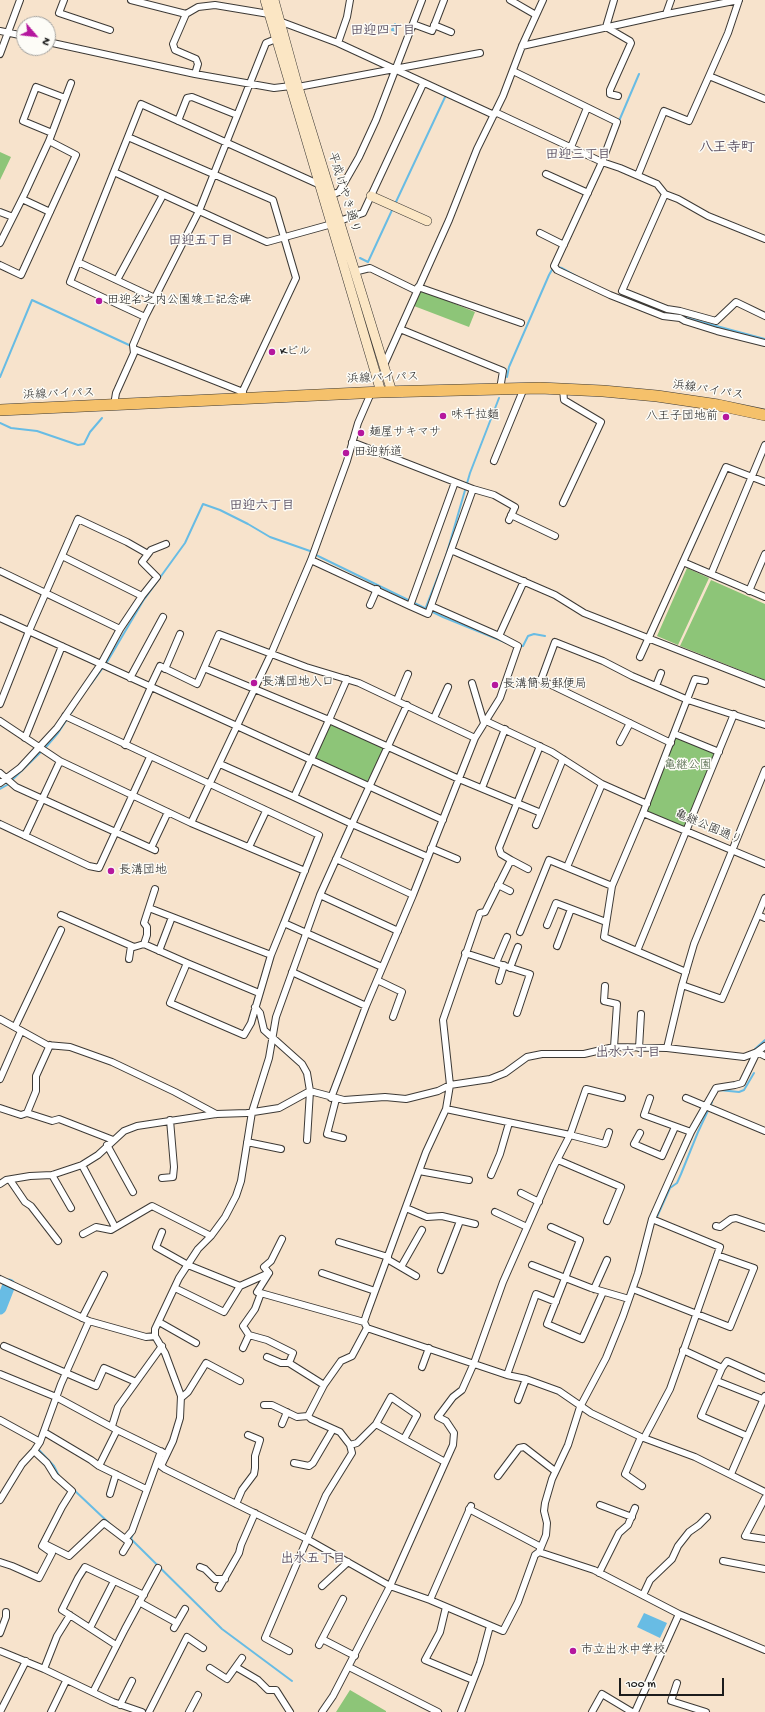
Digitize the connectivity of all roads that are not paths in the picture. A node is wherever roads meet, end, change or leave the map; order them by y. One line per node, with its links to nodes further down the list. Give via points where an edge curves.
1 (20, 0): 24 (street)
2 (64, 0): 22 (street, via 59,13)
3 (131, 0): 14 (street)
4 (265, 0): 15 (street, 平成けやき通り)
5 (274, 0): 18 (street, 平成けやき通り)
6 (350, 0): 28 (street)
7 (422, 0): 19 (street)
8 (444, 0): 20 (street)
9 (510, 0): 17 (street)
10 (543, 0): 17 (street)
11 (614, 0): 21 (street)
12 (671, 0): 16 (street)
13 (739, 0): 16 (street); 36 (street)
14 (186, 14): 15 (street, via 198,7 215,5); 35 (street, via 173,44 175,50 196,59 198,64)
15 (268, 14): 27 (street, 平成けやき通り)
16 (666, 14): 21 (street)
17 (536, 15): 30 (street)
18 (279, 21): 28 (street); 40 (street, 平成けやき通り)
19 (414, 24): 20 (street, via 432,31); 33 (street)
20 (434, 25): 25 (street)
21 (606, 27): 30 (street); 41 (street, via 631,43 610,90 610,94)
22 (110, 30)
23 (0, 31): 24 (street)
24 (8, 32): 26 (street); 32 (street)
25 (451, 32)
26 (16, 34)
27 (276, 39): 39 (street, via 266,43); 40 (street, 平成けやき通り)
28 (338, 43): 33 (street)
29 (56, 44): 35 (street)
30 (522, 46): 34 (street)
31 (480, 53): 33 (street)
32 (0, 54)
33 (394, 70): 38 (street); 40 (street); 62 (street, via 359,157 339,192)
34 (513, 71): 44 (street); 45 (street)
35 (195, 74): 39 (street)
36 (709, 76): 43 (street); 57 (street, via 689,121 664,111)
37 (71, 83): 42 (street)
38 (423, 84): 45 (street); 63 (street)
39 (249, 85): 40 (street); 46 (street)
40 (295, 87): 58 (street, 平成けやき通り); 62 (street, 平成けやき通り)
41 (618, 96)
42 (65, 98): 48 (street); 48 (street, via 36,87 23,121)
43 (765, 99)
44 (587, 108): 52 (street); 53 (street, via 617,122)
45 (494, 114): 52 (street); 80 (street)
46 (237, 115): 47 (street, via 192,97 187,98); 51 (street)
47 (178, 121): 49 (street, via 141,104); 51 (street)
48 (52, 133): 50 (street)
49 (128, 136): 54 (street); 56 (street)
50 (49, 141): 64 (street); 67 (street, via 76,155)
51 (226, 143): 56 (street); 58 (street)
52 (571, 147): 53 (street)
53 (602, 162): 57 (street); 59 (street)
54 (114, 172): 61 (street); 76 (street)
55 (546, 174): 59 (street)
56 (215, 175): 65 (street); 72 (street, via 273,200)
57 (638, 175): 60 (street, via 658,184)
58 (318, 184): 70 (street, 平成けやき通り)
59 (588, 193): 75 (street)
60 (665, 194): 73 (street, via 708,216); 82 (street, via 622,291 667,309 716,321 736,302)
61 (164, 195): 65 (street); 79 (street)
62 (331, 195): 70 (street, 平成けやき通り)
63 (371, 196): 69 (street); 70 (street, via 363,213)
64 (22, 199): 67 (street); 68 (street)
65 (199, 211): 72 (street, via 267,242); 81 (street)
66 (0, 212): 68 (street)
67 (50, 212): 77 (street, via 21,275)
68 (13, 217): 74 (street)
69 (427, 221)
70 (335, 223): 72 (street); 78 (street, 平成けやき通り); 92 (street, 平成けやき通り)
71 (540, 233): 75 (street)
72 (284, 238): 94 (street, via 296,278)
73 (765, 239)
74 (0, 243)
75 (564, 245): 86 (street, via 554,266 557,270 663,316 680,318 717,331)
76 (78, 262): 79 (street); 83 (street, via 70,282)
77 (0, 265)
78 (354, 272): 80 (street, via 370,268); 88 (street, 平成けやき通り)
79 (117, 280): 81 (street)
80 (418, 289): 84 (street); 85 (street)
81 (155, 298): 83 (street)
82 (765, 316)
83 (145, 317): 87 (street, via 133,345)
84 (521, 323)
85 (400, 329): 88 (street); 90 (street, via 503,371)
86 (765, 343)
87 (134, 349): 94 (street); 95 (street, via 116,393)
88 (383, 366): 93 (street, 平成けやき通り)
89 (524, 388): 90 (highway, 浜線バイパス); 91 (highway, 浜線バイパス); 100 (street)
90 (500, 389): 93 (highway, 浜線バイパス)
91 (563, 389): 97 (highway, 浜線バイパス, via 657,396); 105 (street, via 564,400 601,422)
92 (376, 392): 93 (highway, 浜線バイパス); 94 (highway, 浜線バイパス); 98 (street)
93 (392, 392)
94 (241, 396): 95 (highway, 浜線バイパス)
95 (114, 406): 96 (highway, 浜線バイパス)
96 (0, 410)
97 (765, 415)
98 (352, 442): 102 (street); 112 (street)
99 (765, 445): 101 (street)
100 (494, 461)
101 (752, 476): 103 (street); 113 (street, via 726,467); 115 (street)
102 (455, 482): 104 (street); 123 (street)
103 (765, 482)
104 (474, 489): 106 (street, via 494,495 515,507 510,518); 108 (street)
105 (563, 503)
106 (555, 536)
107 (166, 544): 109 (street, via 151,550)
108 (452, 550): 116 (street); 124 (street)
109 (148, 554): 111 (street, via 78,519); 120 (street, via 142,562 157,577)
110 (765, 554): 118 (street)
111 (62, 556): 119 (street); 120 (street)
112 (311, 560): 117 (street); 133 (street)
113 (683, 562): 115 (street); 131 (street)
114 (0, 571): 119 (street)
115 (711, 574): 118 (street)
116 (524, 581): 130 (street); 131 (street, via 555,595 584,613)
117 (377, 589): 122 (street); 123 (street)
118 (749, 590): 121 (street)
119 (46, 592): 127 (street); 128 (street)
120 (142, 596): 127 (street)
121 (765, 597)
122 (370, 605)
123 (410, 606): 124 (street, via 428,614)
124 (431, 606): 130 (street)
125 (163, 617): 140 (street)
126 (0, 618): 128 (street)
127 (120, 629): 135 (street)
128 (29, 630): 132 (street); 151 (street)
129 (180, 634): 137 (street)
130 (499, 636): 158 (street, via 518,646 500,698)
131 (649, 638): 134 (street); 144 (street)
132 (62, 646): 135 (street); 164 (street)
133 (271, 654): 136 (street, via 219,634); 141 (street); 148 (street)
134 (640, 657)
135 (101, 664): 140 (street); 154 (street)
136 (204, 668): 137 (street, via 197,684); 148 (street)
137 (165, 669): 146 (street, via 160,666)
138 (661, 673): 145 (street)
139 (408, 674): 149 (street)
140 (130, 678): 146 (street)
141 (347, 679): 149 (street); 156 (street)
142 (705, 681): 150 (street, via 695,679)
143 (472, 683): 158 (street)
144 (765, 684)
145 (656, 686): 150 (street); 159 (street, via 604,661 555,642 541,680)
146 (150, 687): 161 (street); 168 (street)
147 (448, 687): 155 (street)
148 (255, 690): 156 (street); 161 (street)
149 (397, 700): 152 (street)
150 (688, 700): 153 (street); 163 (street)
151 (0, 704)
152 (407, 705): 155 (street); 169 (street)
153 (734, 714): 160 (street); 172 (street)
154 (67, 717): 168 (street); 171 (street)
155 (434, 718): 165 (street)
156 (329, 720): 169 (street); 175 (street)
157 (0, 721): 164 (street)
158 (485, 722): 162 (street); 165 (street)
159 (630, 723): 166 (street); 167 (street)
160 (765, 725)
161 (238, 727): 175 (street); 177 (street)
162 (505, 729): 170 (street); 186 (street)
163 (675, 734): 167 (street); 172 (street)
164 (25, 738): 171 (street)
165 (475, 738): 181 (street)
166 (620, 742)
167 (671, 743): 191 (street)
168 (125, 745): 173 (street)
169 (387, 746): 181 (street); 185 (street)
170 (540, 746): 174 (street); 190 (street)
171 (39, 748): 176 (street); 180 (street)
172 (719, 752): 201 (street)
173 (150, 757): 184 (street); 187 (street)
174 (563, 759): 183 (street); 194 (street)
175 (311, 760): 185 (street); 188 (street)
176 (60, 761): 187 (street); 189 (street)
177 (220, 764): 184 (street); 188 (street)
178 (765, 770): 206 (street)
179 (0, 773): 180 (street)
180 (7, 778): 182 (street); 189 (street, via 14,785)
181 (459, 779): 186 (street); 196 (street)
182 (0, 783)
183 (602, 784): 191 (street); 212 (street)
184 (209, 785): 192 (street); 197 (street)
185 (369, 786): 196 (street); 199 (street)
186 (482, 788): 190 (street)
187 (133, 795): 193 (street); 202 (street)
188 (294, 797): 199 (street)
189 (42, 798): 202 (street); 203 (street)
190 (517, 803): 194 (street); 210 (street, via 498,848 501,854)
191 (647, 804): 195 (street)
192 (266, 811): 204 (street); 214 (street, via 319,835)
193 (168, 812): 197 (street); 202 (street, via 153,849)
194 (541, 813): 200 (street)
195 (644, 813): 201 (street, 亀継公園通り); 216 (street)
196 (443, 820): 205 (street)
197 (191, 823): 204 (street)
198 (0, 824): 203 (street)
199 (352, 824): 207 (street); 208 (street)
200 (536, 825)
201 (687, 831): 206 (street, 亀継公園通り); 241 (street)
202 (116, 832): 203 (street, via 99,868)
203 (25, 836)
204 (249, 847): 214 (street)
205 (431, 848): 207 (street); 209 (street)
206 (732, 850): 211 (street, 亀継公園通り); 250 (street, via 694,944)
207 (428, 857): 220 (street)
208 (336, 859): 219 (street); 220 (street)
209 (457, 859)
210 (511, 860): 213 (street); 215 (street)
211 (765, 864)
212 (567, 867): 216 (street); 233 (street, via 549,860)
213 (528, 869)
214 (305, 871): 229 (street)
215 (498, 885): 218 (street); 242 (street, via 485,912 480,913)
216 (612, 886): 228 (street)
217 (155, 889): 222 (street)
218 (510, 891)
219 (320, 895): 232 (street); 234 (street)
220 (413, 895): 232 (street)
221 (765, 898): 225 (street)
222 (149, 908): 226 (street); 236 (street, via 144,923 147,927)
223 (571, 908): 228 (street); 230 (street, via 556,903); 238 (street)
224 (61, 915): 237 (street)
225 (758, 915): 227 (street); 253 (street, via 722,999)
226 (172, 918): 240 (street); 243 (street)
227 (765, 918)
228 (606, 922): 241 (street, via 604,937)
229 (284, 923): 234 (street); 243 (street)
230 (547, 925)
231 (62, 930): 262 (street)
232 (398, 931): 248 (street)
233 (520, 932)
234 (307, 933): 248 (street); 249 (street)
235 (507, 937): 246 (street)
236 (144, 944): 237 (street); 240 (street)
237 (131, 946): 244 (street)
238 (557, 946)
239 (518, 947): 247 (street)
240 (159, 951): 245 (street)
241 (637, 951): 250 (street)
242 (465, 952): 246 (street); 273 (street, via 443,1020)
243 (271, 955): 255 (street)
244 (129, 959)
245 (187, 963): 255 (street); 257 (street, via 170,1003 244,1035 251,1023)
246 (496, 963): 247 (street)
247 (507, 966): 252 (street); 258 (street, via 530,974)
248 (382, 967): 251 (street)
249 (292, 972): 256 (street); 264 (street, via 276,1017)
250 (686, 972): 253 (street)
251 (377, 980): 256 (street); 260 (street, via 402,992)
252 (499, 981)
253 (682, 985): 269 (street)
254 (605, 986): 267 (street, via 604,1001 617,1004)
255 (259, 993): 257 (street)
256 (366, 1006): 275 (street)
257 (255, 1007): 264 (street, via 260,1012 264,1030)
258 (517, 1013)
259 (641, 1014): 268 (street)
260 (393, 1017)
261 (0, 1019): 262 (street)
262 (15, 1027): 263 (street)
263 (21, 1031): 265 (street); 272 (street)
264 (272, 1039): 274 (street, via 302,1064 307,1073); 282 (street, via 269,1058)
265 (50, 1045): 283 (street, via 36,1076 36,1091); 284 (street, via 70,1047 112,1062)
266 (765, 1046): 270 (street)
267 (614, 1047): 268 (street); 273 (street, via 584,1054 542,1054 527,1057 505,1073 490,1079)
268 (639, 1048): 269 (street)
269 (667, 1048): 270 (street, via 744,1057)
270 (757, 1052): 271 (street); 279 (street, via 742,1083 716,1088)
271 (765, 1056)
272 (0, 1078)
273 (450, 1086): 275 (street, via 406,1099); 281 (street)
274 (310, 1091): 275 (street); 282 (street, via 279,1108); 295 (street)
275 (333, 1098): 293 (street, via 327,1134)
276 (622, 1098): 292 (street, via 586,1089)
277 (650, 1098): 287 (street, via 644,1115)
278 (686, 1098): 279 (street)
279 (705, 1106): 288 (street); 290 (street)
280 (0, 1108): 283 (street, via 21,1114)
281 (446, 1109): 286 (street); 301 (street)
282 (252, 1112): 284 (street); 296 (street)
283 (27, 1113): 294 (street, via 52,1122 59,1119)
284 (216, 1114): 285 (street)
285 (170, 1120): 294 (street, via 137,1126 124,1131); 304 (street, via 173,1177)
286 (509, 1123): 292 (street); 303 (street)
287 (675, 1126): 290 (street); 291 (street, via 662,1156 634,1144)
288 (765, 1130)
289 (609, 1132): 292 (street, via 605,1144)
290 (691, 1132): 314 (street)
291 (640, 1133)
292 (570, 1135): 299 (street)
293 (343, 1138)
294 (113, 1140): 297 (street)
295 (307, 1140)
296 (247, 1142): 298 (street); 326 (street, via 236,1196)
297 (107, 1145): 300 (street, via 98,1155); 308 (street)
298 (281, 1149)
299 (558, 1160): 310 (street); 316 (street, via 621,1187)
300 (82, 1165): 302 (street); 320 (street)
301 (419, 1171): 306 (street); 312 (street)
302 (52, 1175): 305 (street); 311 (street)
303 (491, 1175)
304 (162, 1178)
305 (10, 1180): 307 (street); 328 (street, via 24,1202 31,1206)
306 (469, 1180)
307 (0, 1184)
308 (132, 1192)
309 (521, 1193): 310 (street)
310 (539, 1202): 318 (street)
311 (71, 1208)
312 (406, 1208): 315 (street, via 427,1216 442,1216); 331 (street)
313 (495, 1212): 318 (street)
314 (652, 1220): 330 (street, via 720,1247); 346 (street)
315 (460, 1221): 317 (street); 336 (street)
316 (607, 1221)
317 (475, 1224)
318 (527, 1226): 367 (street, via 503,1282)
319 (716, 1226): 322 (street, via 720,1227 736,1218)
320 (116, 1227): 325 (street, via 111,1230 96,1227); 326 (street, via 152,1206)
321 (551, 1227): 341 (street, via 580,1240)
322 (765, 1228)
323 (422, 1230): 335 (street)
324 (162, 1232): 334 (street, via 156,1247)
325 (83, 1234)
326 (211, 1236): 334 (street, via 198,1248)
327 (282, 1239): 337 (street, via 271,1261 264,1267)
328 (58, 1241)
329 (339, 1242): 331 (street)
330 (717, 1255): 352 (street); 352 (street, via 754,1268 730,1327)
331 (387, 1258): 335 (street); 347 (street)
332 (607, 1260): 345 (street)
333 (532, 1264): 341 (street)
334 (188, 1265): 343 (street); 344 (street)
335 (401, 1267): 340 (street)
336 (441, 1270)
337 (269, 1272): 343 (street); 349 (street, via 257,1292)
338 (322, 1274): 347 (street)
339 (104, 1275): 353 (street)
340 (416, 1276)
341 (564, 1278): 345 (street); 351 (street)
342 (0, 1279): 353 (street)
343 (240, 1286): 344 (street, via 224,1312)
344 (175, 1288): 355 (street)
345 (594, 1289): 348 (street)
346 (633, 1289): 350 (street); 352 (street)
347 (375, 1291): 356 (street)
348 (603, 1292): 350 (street); 351 (street, via 582,1339 547,1324)
349 (261, 1293): 356 (street); 357 (street, via 255,1310 243,1326)
350 (629, 1299): 384 (street, via 606,1358)
351 (556, 1302): 372 (street, via 536,1294)
352 (696, 1314): 364 (street)
353 (82, 1318): 354 (street)
354 (89, 1321): 358 (street, via 146,1338); 370 (street)
355 (159, 1322): 358 (street); 359 (street)
356 (366, 1325): 363 (street, via 376,1332); 378 (street, via 352,1356 341,1361)
357 (249, 1335): 362 (street); 366 (street, via 267,1340 293,1353)
358 (155, 1336): 361 (street)
359 (196, 1342)
360 (4, 1346): 370 (street)
361 (162, 1346): 377 (street); 380 (street)
362 (243, 1348)
363 (429, 1348): 367 (street); 368 (street)
364 (683, 1350): 369 (street); 395 (street, via 670,1389)
365 (267, 1357): 366 (street, via 281,1363)
366 (289, 1363): 378 (street)
367 (474, 1363): 372 (street); 401 (street, via 462,1390 453,1397 438,1417 446,1421 454,1434 453,1445)
368 (422, 1367)
369 (722, 1368): 373 (street, via 727,1361); 376 (street)
370 (66, 1373): 377 (street, via 96,1386 104,1368); 379 (street)
371 (0, 1374): 379 (street)
372 (507, 1375): 374 (street)
373 (765, 1378)
374 (526, 1379): 382 (street); 384 (street, via 559,1392)
375 (240, 1381): 380 (street, via 206,1363 188,1392)
376 (717, 1381): 381 (street); 394 (street, via 701,1416)
377 (136, 1382): 390 (street, via 118,1407)
378 (324, 1385): 386 (street)
379 (56, 1397): 390 (street); 392 (street)
380 (181, 1398): 400 (street, via 180,1418 173,1441)
381 (765, 1398): 394 (street)
382 (518, 1400)
383 (264, 1405): 385 (street, via 272,1405)
384 (580, 1406): 395 (street); 405 (street, via 568,1445)
385 (287, 1412): 386 (street, via 297,1416); 388 (street)
386 (308, 1416): 391 (street)
387 (0, 1420): 397 (street)
388 (282, 1424)
389 (376, 1424): 396 (street); 396 (street, via 392,1397 417,1415); 398 (street, via 357,1443)
390 (114, 1428): 400 (street); 404 (street)
391 (333, 1429): 398 (street, via 340,1432); 402 (street, via 313,1463 309,1466)
392 (44, 1432): 397 (street); 404 (street)
393 (248, 1435): 415 (street, via 260,1440 255,1456 254,1474 242,1490)
394 (747, 1436): 407 (street)
395 (642, 1437): 407 (street); 409 (street, via 625,1474)
396 (404, 1440): 401 (street)
397 (40, 1442): 399 (street)
398 (350, 1445): 422 (street, via 352,1453 326,1495)
399 (34, 1452): 414 (street, via 22,1464); 424 (street, via 72,1491)
400 (164, 1452): 403 (street)
401 (445, 1462): 437 (street)
402 (294, 1463)
403 (158, 1465): 410 (street); 415 (street)
404 (98, 1466): 406 (street)
405 (556, 1471): 408 (street, via 524,1447 519,1448); 425 (street, via 545,1503 544,1511 548,1523)
406 (116, 1474): 410 (street); 412 (street)
407 (731, 1474): 411 (street)
408 (498, 1476)
409 (642, 1486)
410 (146, 1489): 421 (street, via 132,1531)
411 (765, 1492)
412 (110, 1494)
413 (765, 1498): 423 (street, via 745,1536)
414 (0, 1500)
415 (236, 1504): 418 (street)
416 (600, 1505): 419 (street)
417 (635, 1508): 419 (street)
418 (255, 1513): 422 (street); 434 (street)
419 (632, 1517): 433 (street, via 619,1533)
420 (707, 1517): 440 (street, via 689,1532 672,1559 650,1580)
421 (127, 1536): 424 (street, via 104,1523 69,1556); 426 (street, via 130,1542)
422 (307, 1539): 429 (street); 456 (street, via 265,1638)
423 (765, 1539)
424 (44, 1544): 428 (street, via 42,1546 52,1552 39,1578)
425 (540, 1550): 433 (street); 442 (street, via 470,1508); 449 (street, via 535,1556 518,1602 503,1631)
426 (123, 1552)
427 (723, 1561): 432 (street)
428 (0, 1562)
429 (348, 1562): 436 (street); 437 (street)
430 (200, 1567): 434 (street, via 206,1569 215,1579)
431 (158, 1568): 439 (street)
432 (765, 1570)
433 (599, 1573): 440 (street)
434 (225, 1579): 438 (street)
435 (114, 1581): 439 (street); 448 (street, via 85,1567 62,1610); 450 (street)
436 (322, 1586)
437 (390, 1586): 442 (street); 457 (street)
438 (219, 1588)
439 (144, 1594): 443 (street)
440 (643, 1595): 447 (street)
441 (343, 1599): 457 (street, via 320,1642)
442 (430, 1600): 444 (street)
443 (139, 1602): 445 (street, via 175,1626); 452 (street)
444 (446, 1607): 449 (street); 465 (street, via 440,1632 425,1660)
445 (185, 1609)
446 (6, 1612): 451 (street)
447 (679, 1614): 454 (street); 483 (street)
448 (70, 1615): 450 (street); 463 (street, via 57,1636)
449 (490, 1626): 465 (street)
450 (90, 1628): 452 (street)
451 (0, 1633)
452 (116, 1645): 468 (street)
453 (203, 1648): 475 (street, via 187,1637)
454 (765, 1650)
455 (0, 1651): 459 (street)
456 (289, 1651)
457 (355, 1656): 461 (street)
458 (242, 1658): 460 (street)
459 (26, 1661): 463 (street); 472 (street)
460 (236, 1667): 462 (street, via 227,1679); 477 (street, via 258,1680 268,1690 276,1690)
461 (349, 1667): 478 (street); 479 (street)
462 (210, 1668)
463 (44, 1669): 464 (street)
464 (66, 1680): 468 (street); 473 (street)
465 (473, 1680): 480 (street)
466 (132, 1681): 470 (street)
467 (677, 1683): 471 (street, via 671,1700)
468 (93, 1692): 470 (street)
469 (194, 1698): 476 (street)
470 (120, 1705): 474 (street)
471 (691, 1710): 484 (street)
472 (0, 1712)
473 (51, 1712)
474 (142, 1712)
475 (149, 1712)
476 (189, 1712)
477 (290, 1712)
478 (322, 1712)
479 (438, 1712)
480 (461, 1712)
481 (592, 1712): 482 (street, via 602,1694)
482 (632, 1712)
483 (635, 1712)
484 (706, 1712)

